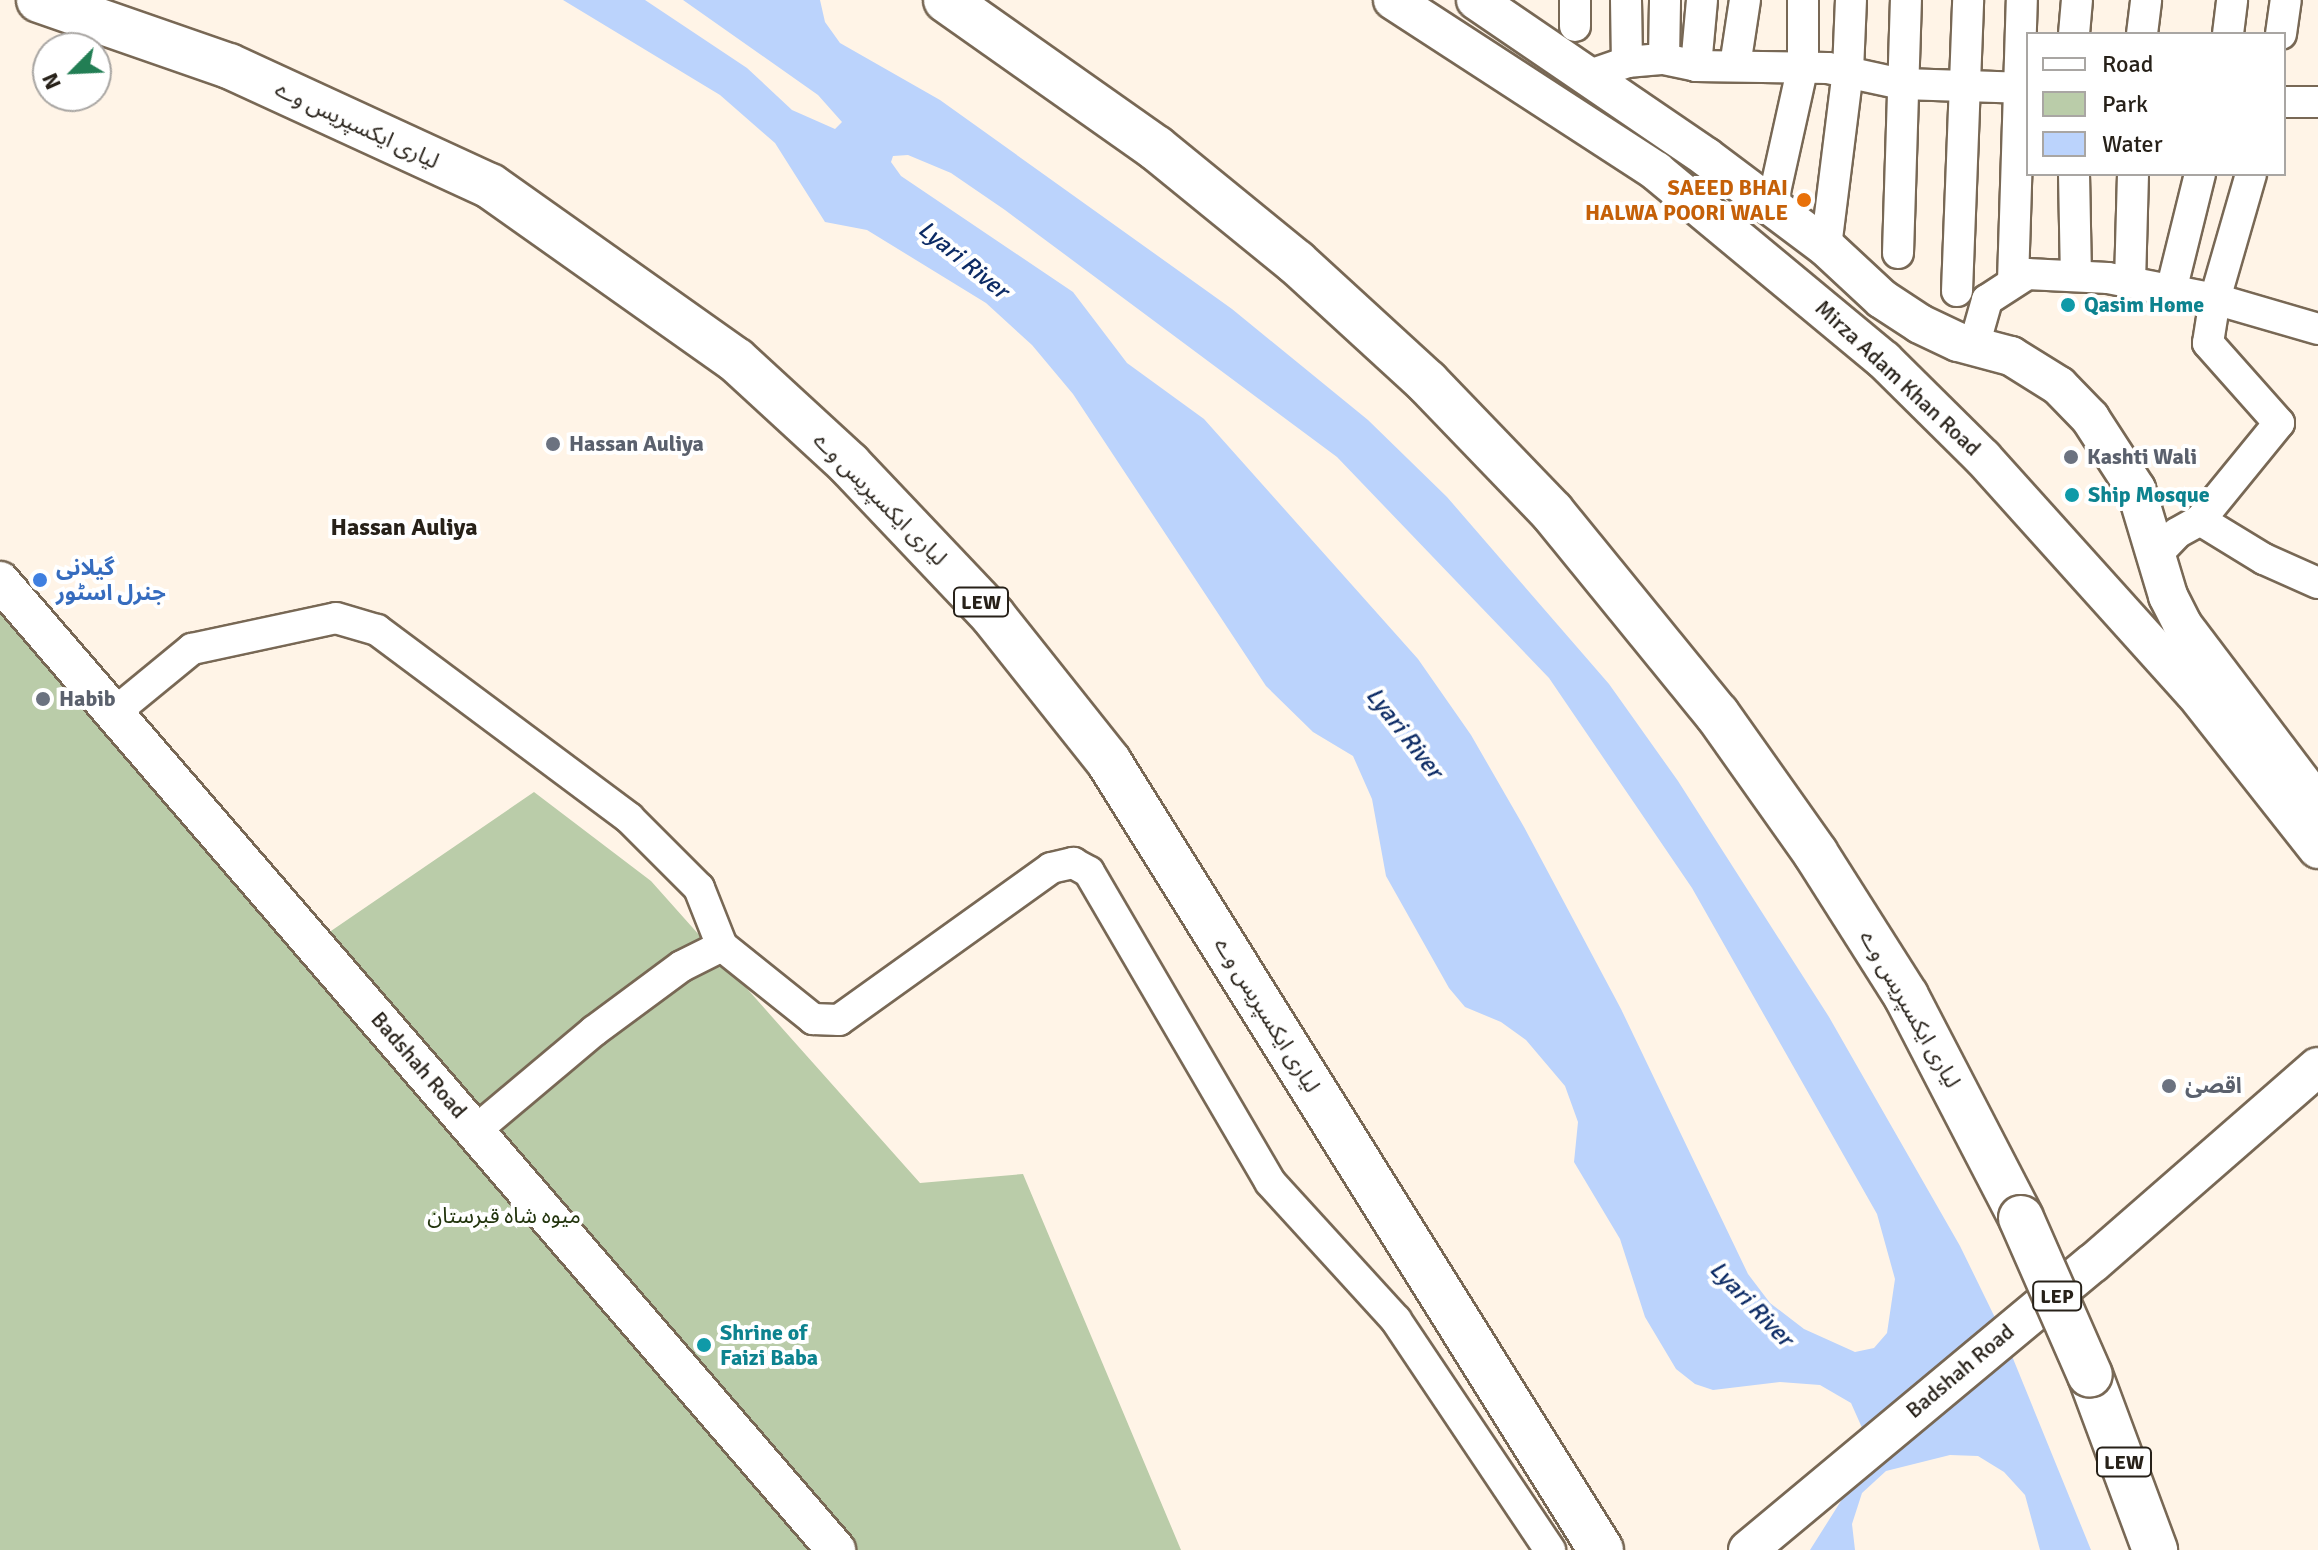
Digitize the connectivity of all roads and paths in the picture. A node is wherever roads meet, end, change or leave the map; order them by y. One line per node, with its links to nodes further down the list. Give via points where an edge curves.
1 (39, 0): 62 (highway, لیاری ایکسپریس وے / LEW, via 229,66 490,186 736,360 849,464 993,616 1109,762)
2 (946, 0): 59 (highway, لیاری ایکسپریس وے / LEP, bridge, via 1156,148 1296,262 1427,382 1552,512 1717,714 1816,854 1906,996 2021,1218)
3 (1393, 0): 55 (main road, Mirza Adam Khan Road, via 1656,171 1884,360 1983,458 2185,680)
4 (1626, 0): 23 (street)
5 (1665, 0): 22 (street)
6 (1702, 0): 24 (street)
7 (1745, 0): 25 (street)
8 (1803, 0): 26 (street)
9 (1851, 0): 27 (street)
10 (1906, 0): 30 (street)
11 (1968, 0): 29 (street)
12 (2022, 0): 31 (street)
13 (2077, 0): 18 (street)
14 (2146, 0): 19 (street)
15 (2232, 0): 20 (street)
16 (2286, 0): 21 (street)
17 (1494, 5): 28 (main road, Mirza Adam Khan Road)
18 (2074, 32)
19 (2142, 32)
20 (2228, 32)
21 (2281, 32)
22 (1664, 59): 23 (street); 24 (street)
23 (1627, 62): 28 (street)
24 (1696, 66): 25 (street)
25 (1735, 66): 26 (street)
26 (1803, 66): 27 (street); 38 (street)
27 (1848, 71): 30 (street); 39 (street)
28 (1590, 75): 38 (main road, Mirza Adam Khan Road)
29 (1963, 82): 30 (street); 31 (street); 44 (street)
30 (1902, 84): 40 (street)
31 (2022, 86): 42 (street)
32 (2286, 102): 33 (street)
33 (2318, 102)
34 (2074, 176): 41 (street)
35 (2133, 176): 43 (street)
36 (2200, 176): 45 (street)
37 (2250, 176): 46 (street)
38 (1771, 210): 39 (main road, Mirza Adam Khan Road)
39 (1826, 247): 48 (main road, Mirza Adam Khan Road, via 1882,299 1920,324)
40 (1898, 253)
41 (2076, 276): 42 (street, via 2027,274); 43 (street)
42 (2013, 281): 48 (street, via 1987,300)
43 (2130, 282): 45 (street)
44 (1957, 291)
45 (2171, 291): 46 (street)
46 (2215, 299): 47 (street); 49 (street, via 2208,343 2279,423)
47 (2318, 329)
48 (1974, 346): 50 (main road, Mirza Adam Khan Road, via 2011,356 2059,386 2090,418 2136,489)
49 (2200, 520): 50 (street, via 2177,533); 52 (street, via 2264,559)
50 (2157, 554): 54 (main road, Mirza Adam Khan Road, via 2182,624)
51 (0, 581): 53 (main road, Badshah Road)
52 (2318, 583)
53 (114, 713): 56 (street, via 192,649 336,618 377,630 629,818 699,888); 58 (main road, Badshah Road)
54 (2318, 804)
55 (2318, 849)
56 (722, 946): 58 (street, via 682,966 594,1031); 61 (street, via 813,1019 839,1020 1051,868 1073,863 1089,872 1270,1182 1396,1320)
57 (2318, 1067): 63 (main road, Badshah Road)
58 (476, 1130): 60 (main road, Badshah Road)
59 (2090, 1375): 64 (highway, لیاری ایکسپریس وے / LEW)
60 (836, 1550)
61 (1550, 1550)
62 (1601, 1550)
63 (1748, 1550)
64 (2155, 1550)

